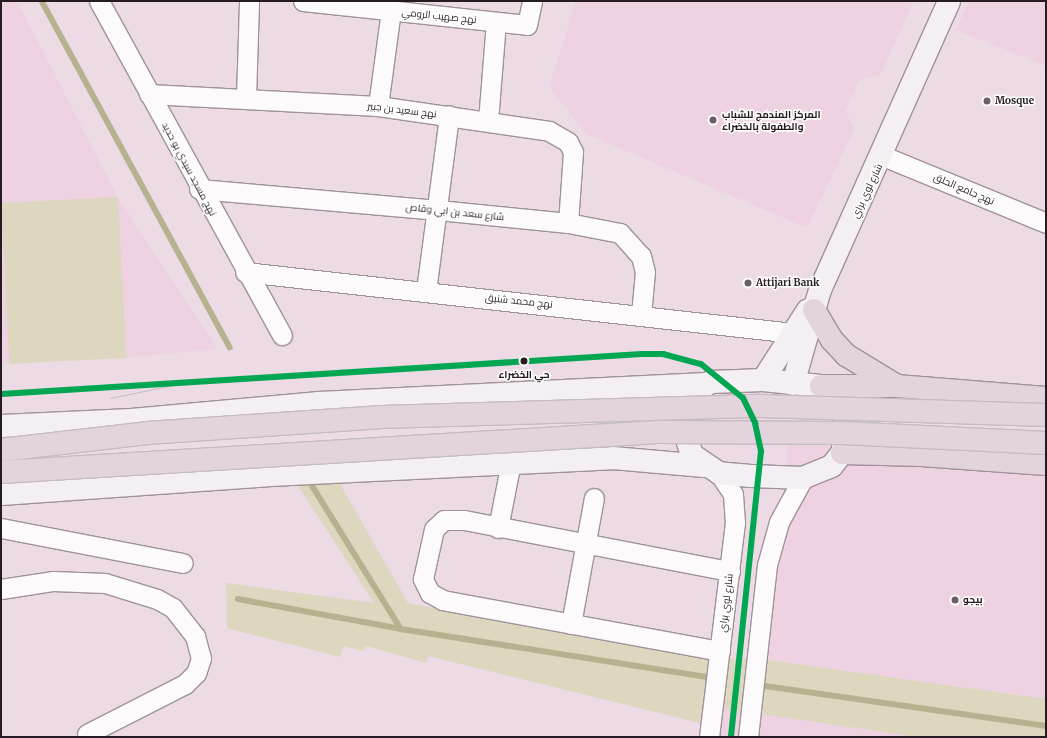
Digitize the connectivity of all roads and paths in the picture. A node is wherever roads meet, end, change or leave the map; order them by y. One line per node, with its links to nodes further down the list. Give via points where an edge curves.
1 (100, 1): 10 (street, نهج مسجد سيدي بو حديد)
2 (249, 1): 11 (street)
3 (303, 1): 6 (street, نهج صهيب الرومي)
4 (532, 1): 9 (street, نهج صهيب الرومي, via 527,25)
5 (949, 1): 15 (street, شارع لوي براي)
6 (347, 3): 8 (street, نهج صهيب الرومي)
7 (437, 8): 8 (street, نهج صهيب الرومي); 9 (street, نهج صهيب الرومي)
8 (391, 10): 12 (street)
9 (496, 22): 14 (street)
10 (149, 94): 11 (street, نهج سعيد بن جبير); 16 (street, نهج مسجد سيدي بو حديد)
11 (246, 98): 12 (street, نهج سعيد بن جبير)
12 (378, 106): 13 (street, نهج سعيد بن جبير)
13 (449, 116): 14 (street, نهج سعيد بن جبير); 17 (street)
14 (488, 121): 19 (street, نهج سعيد بن جبير, via 549,132 568,142 574,166)
15 (883, 156): 18 (street, نهج جامع الحلق); 22 (street, شارع لوي براي)
16 (199, 189): 17 (street, شارع سعد بن ابي وقاص); 20 (street, نهج مسجد سيدي بو حديد)
17 (438, 210): 19 (street, شارع سعد بن ابي وقاص); 21 (street)
18 (1046, 223)
19 (568, 224): 23 (street, شارع سعد بن ابي وقاص, via 620,233 634,244 641,256 644,272)
20 (245, 272): 21 (street, نهج محمد شنيق); 25 (street, نهج مسجد سيدي بو حديد)
21 (426, 291): 23 (street, نهج محمد شنيق)
22 (817, 300): 24 (street); 28 (street, شارع لوي براي); 30 (highway, via 832,340 846,355)
23 (641, 314): 24 (street, نهج محمد شنيق)
24 (793, 333): 26 (street)
25 (282, 335)
26 (763, 380): 27 (street); 28 (street)
27 (706, 384): 33 (street, via 319,403 131,420); 39 (street, via 693,394 682,424 684,441)
28 (793, 384): 29 (street)
29 (821, 386): 30 (highway); 36 (street, via 842,408 847,423)
30 (897, 386): 31 (highway)
31 (1046, 398)
32 (1046, 415): 35 (highway, bridge, via 760,406 382,417 147,433)
33 (1, 426)
34 (1046, 443): 40 (highway, bridge, via 843,433 658,432 157,460)
35 (1, 450)
36 (842, 453): 38 (highway, via 921,454); 41 (street, via 832,466)
37 (511, 462): 39 (street, via 612,458); 42 (street); 45 (street)
38 (1046, 464)
39 (711, 469): 41 (street); 48 (street, شارع لوي براي, via 733,494 735,523)
40 (1, 472)
41 (803, 478): 54 (street, via 780,522 766,565)
42 (1, 494)
43 (594, 498): 46 (street)
44 (1, 528): 47 (street)
45 (498, 528): 46 (street); 50 (street, via 444,520 434,529 423,579 430,593 443,600)
46 (585, 544): 48 (street); 50 (street)
47 (182, 563)
48 (730, 571): 51 (street, شارع لوي براي)
49 (1, 589): 52 (street, via 53,581 105,583 158,599 173,608 196,636 201,658 196,673 185,684)
50 (570, 624): 51 (street)
51 (720, 651): 53 (street, شارع لوي براي)
52 (87, 734)
53 (709, 737)
54 (748, 737)

